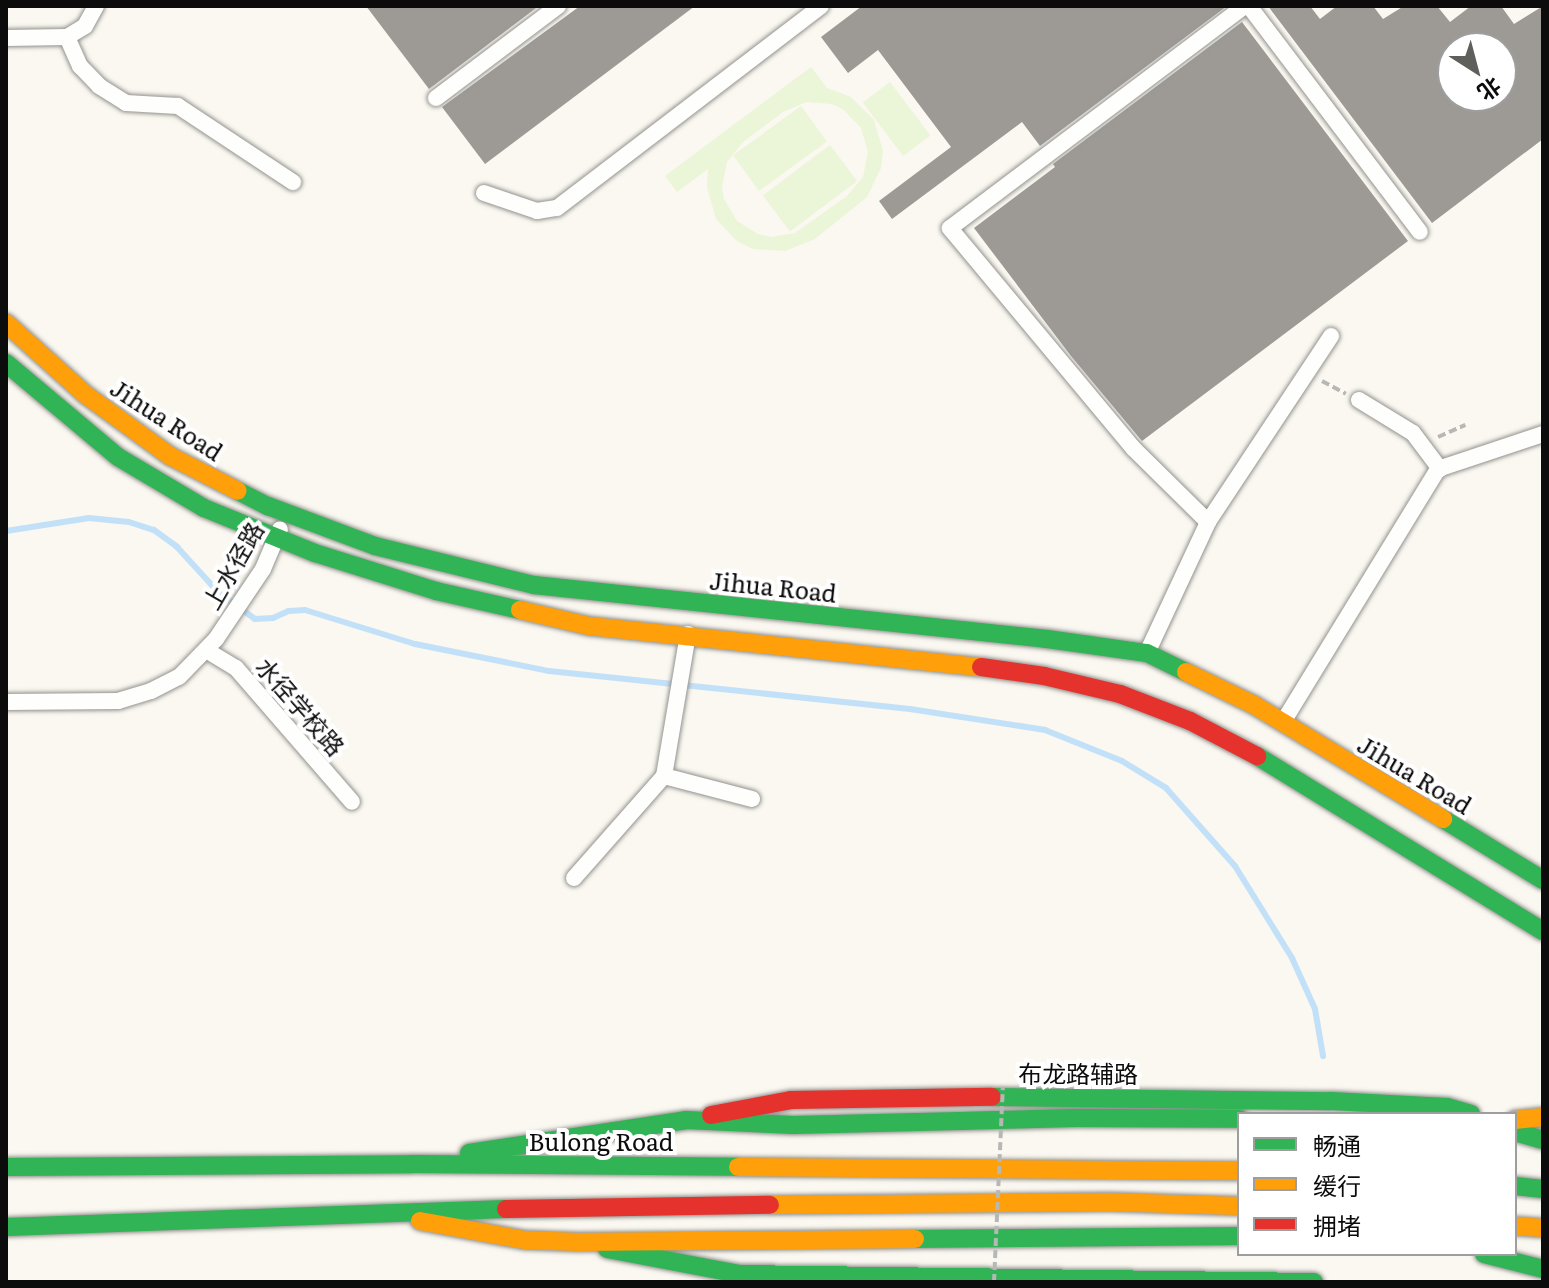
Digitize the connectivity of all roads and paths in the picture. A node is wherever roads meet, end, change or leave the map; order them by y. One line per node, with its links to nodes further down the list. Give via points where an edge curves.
1 (96, 6): 5 (street, via 85,26)
2 (558, 6): 7 (street)
3 (821, 6): 9 (street, via 557,208 537,211)
4 (1247, 6): 10 (street); 21 (street, via 950,228 1133,448)
5 (67, 37): 6 (street); 8 (street, via 80,66 117,98 178,106)
6 (6, 38)
7 (436, 98)
8 (293, 182)
9 (484, 193)
10 (1420, 232)
11 (6, 323): 20 (main road, Jihua Road, via 86,395 170,456)
12 (1331, 336): 14 (street)
13 (6, 363): 22 (main road, via 118,457 204,508)
14 (1307, 373): 15 (path); 21 (street)
15 (1359, 400): 18 (street, via 1413,433)
16 (1465, 425): 18 (path)
17 (1543, 434): 19 (street)
18 (1421, 444): 19 (street)
19 (1440, 469): 27 (street)
20 (288, 513): 22 (street, 上水径路); 25 (main road, Jihua Road, via 375,546 534,585)
21 (1208, 522): 25 (street)
22 (277, 538): 23 (main road, via 436,591 589,626); 24 (street, 上水径路, via 263,569)
23 (688, 634): 28 (street); 33 (main road, via 996,669 1120,694 1190,721 1251,753)
24 (211, 644): 26 (street, 上水径路, via 179,677 118,701); 30 (street, 水径学校路)
25 (1147, 653): 27 (main road, Jihua Road)
26 (6, 702)
27 (1283, 722): 32 (main road, Jihua Road)
28 (664, 776): 29 (street); 31 (street)
29 (752, 799)
30 (352, 802)
31 (574, 878)
32 (1543, 880)
33 (1543, 931)
34 (1003, 1087): 56 (path, bridge)
35 (1464, 1112): 38 (main road, 布龙路辅路, via 1331,1101 889,1096 791,1100)
36 (1543, 1117): 39 (main road)
37 (1237, 1119): 38 (main road, via 793,1125)
38 (686, 1120): 42 (main road)
39 (1517, 1120)
40 (1517, 1133): 41 (main road)
41 (1543, 1140)
42 (412, 1164): 43 (main road, Bulong Road); 44 (main road, Bulong Road)
43 (6, 1167)
44 (1237, 1171)
45 (1517, 1186): 46 (main road)
46 (1543, 1189)
47 (1237, 1206): 48 (main road, via 831,1203)
48 (374, 1211): 50 (main road); 53 (main road, via 500,1237)
49 (1517, 1226): 51 (main road)
50 (9, 1228)
51 (1543, 1228)
52 (1237, 1236): 53 (main road)
53 (578, 1242): 57 (main road, via 739,1274)
54 (1492, 1256): 55 (main road)
55 (1543, 1269)
56 (994, 1282)
57 (1314, 1282)

